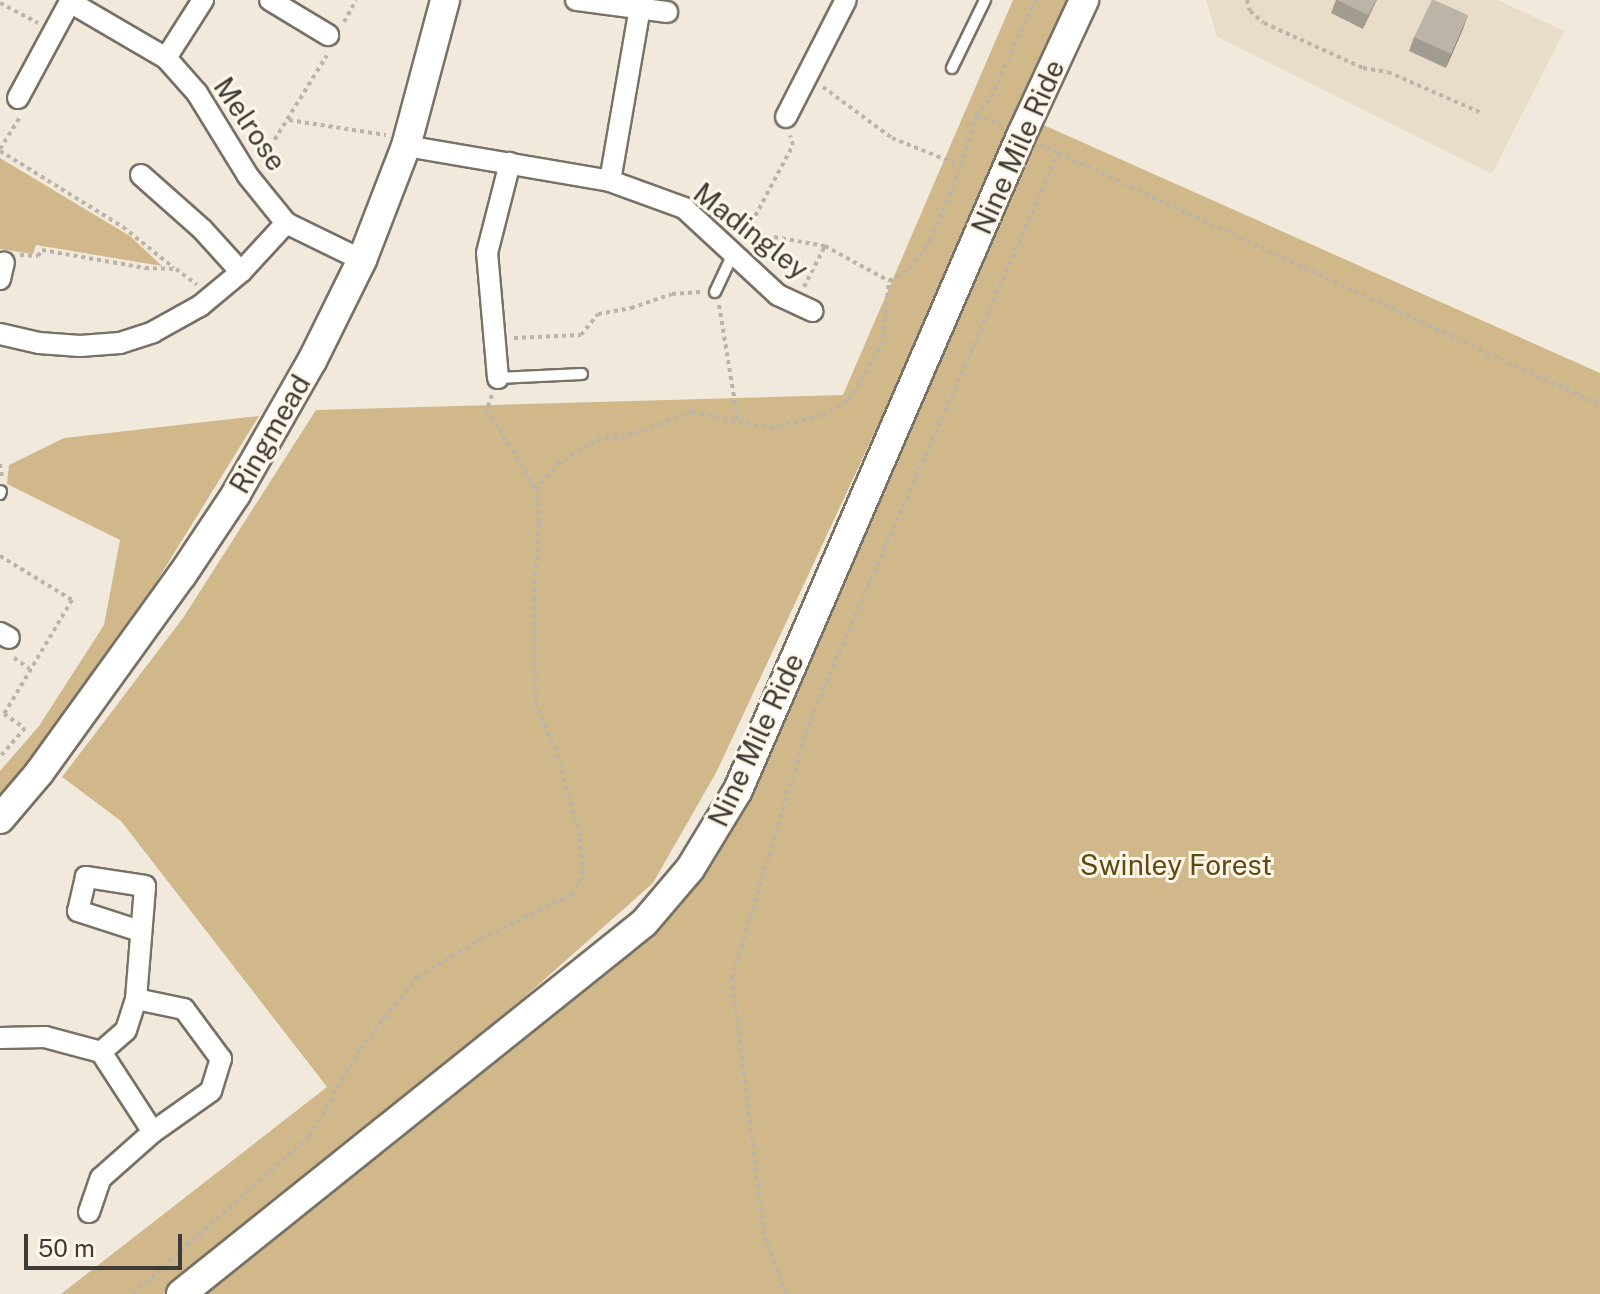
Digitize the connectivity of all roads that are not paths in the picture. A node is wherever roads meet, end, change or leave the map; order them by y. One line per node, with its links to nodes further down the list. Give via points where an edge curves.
1 (203, 0): 12 (street)
2 (270, 0): 11 (street)
3 (445, 0): 16 (main road, Ringmead)
4 (576, 0): 9 (street)
5 (846, 0): 15 (street)
6 (985, 0): 13 (lane)
7 (1084, 0): 36 (main road, Nine Mile Ride, via 738,790 690,869 644,923)
8 (71, 1): 12 (street, Melrose); 14 (street, Melrose)
9 (640, 7): 10 (street); 19 (street)
10 (667, 12)
11 (333, 38)
12 (166, 58): 20 (street, Melrose, via 197,93 250,178)
13 (952, 68)
14 (18, 98)
15 (786, 117)
16 (407, 142): 17 (street, Madingley); 22 (main road, Ringmead)
17 (510, 163): 19 (street, Madingley); 28 (street, via 487,253)
18 (141, 175): 23 (street)
19 (610, 181): 21 (street, Madingley, via 684,208)
20 (286, 223): 22 (street, Melrose); 23 (street)
21 (734, 251): 24 (lane); 25 (street, Madingley, via 778,295)
22 (362, 260): 29 (main road, Ringmead, via 236,494 39,773)
23 (241, 272): 26 (street, via 200,306 120,343 39,343)
24 (715, 292)
25 (804, 307)
26 (0, 334)
27 (582, 374): 28 (lane)
28 (498, 378)
29 (0, 819)
30 (140, 931): 31 (street)
31 (136, 999): 33 (street, via 126,1030); 34 (street, via 184,1009 221,1059 211,1091)
32 (0, 1038): 33 (street, via 45,1037)
33 (101, 1052): 34 (street)
34 (153, 1132): 35 (street, via 101,1178)
35 (89, 1212)
36 (181, 1294)

